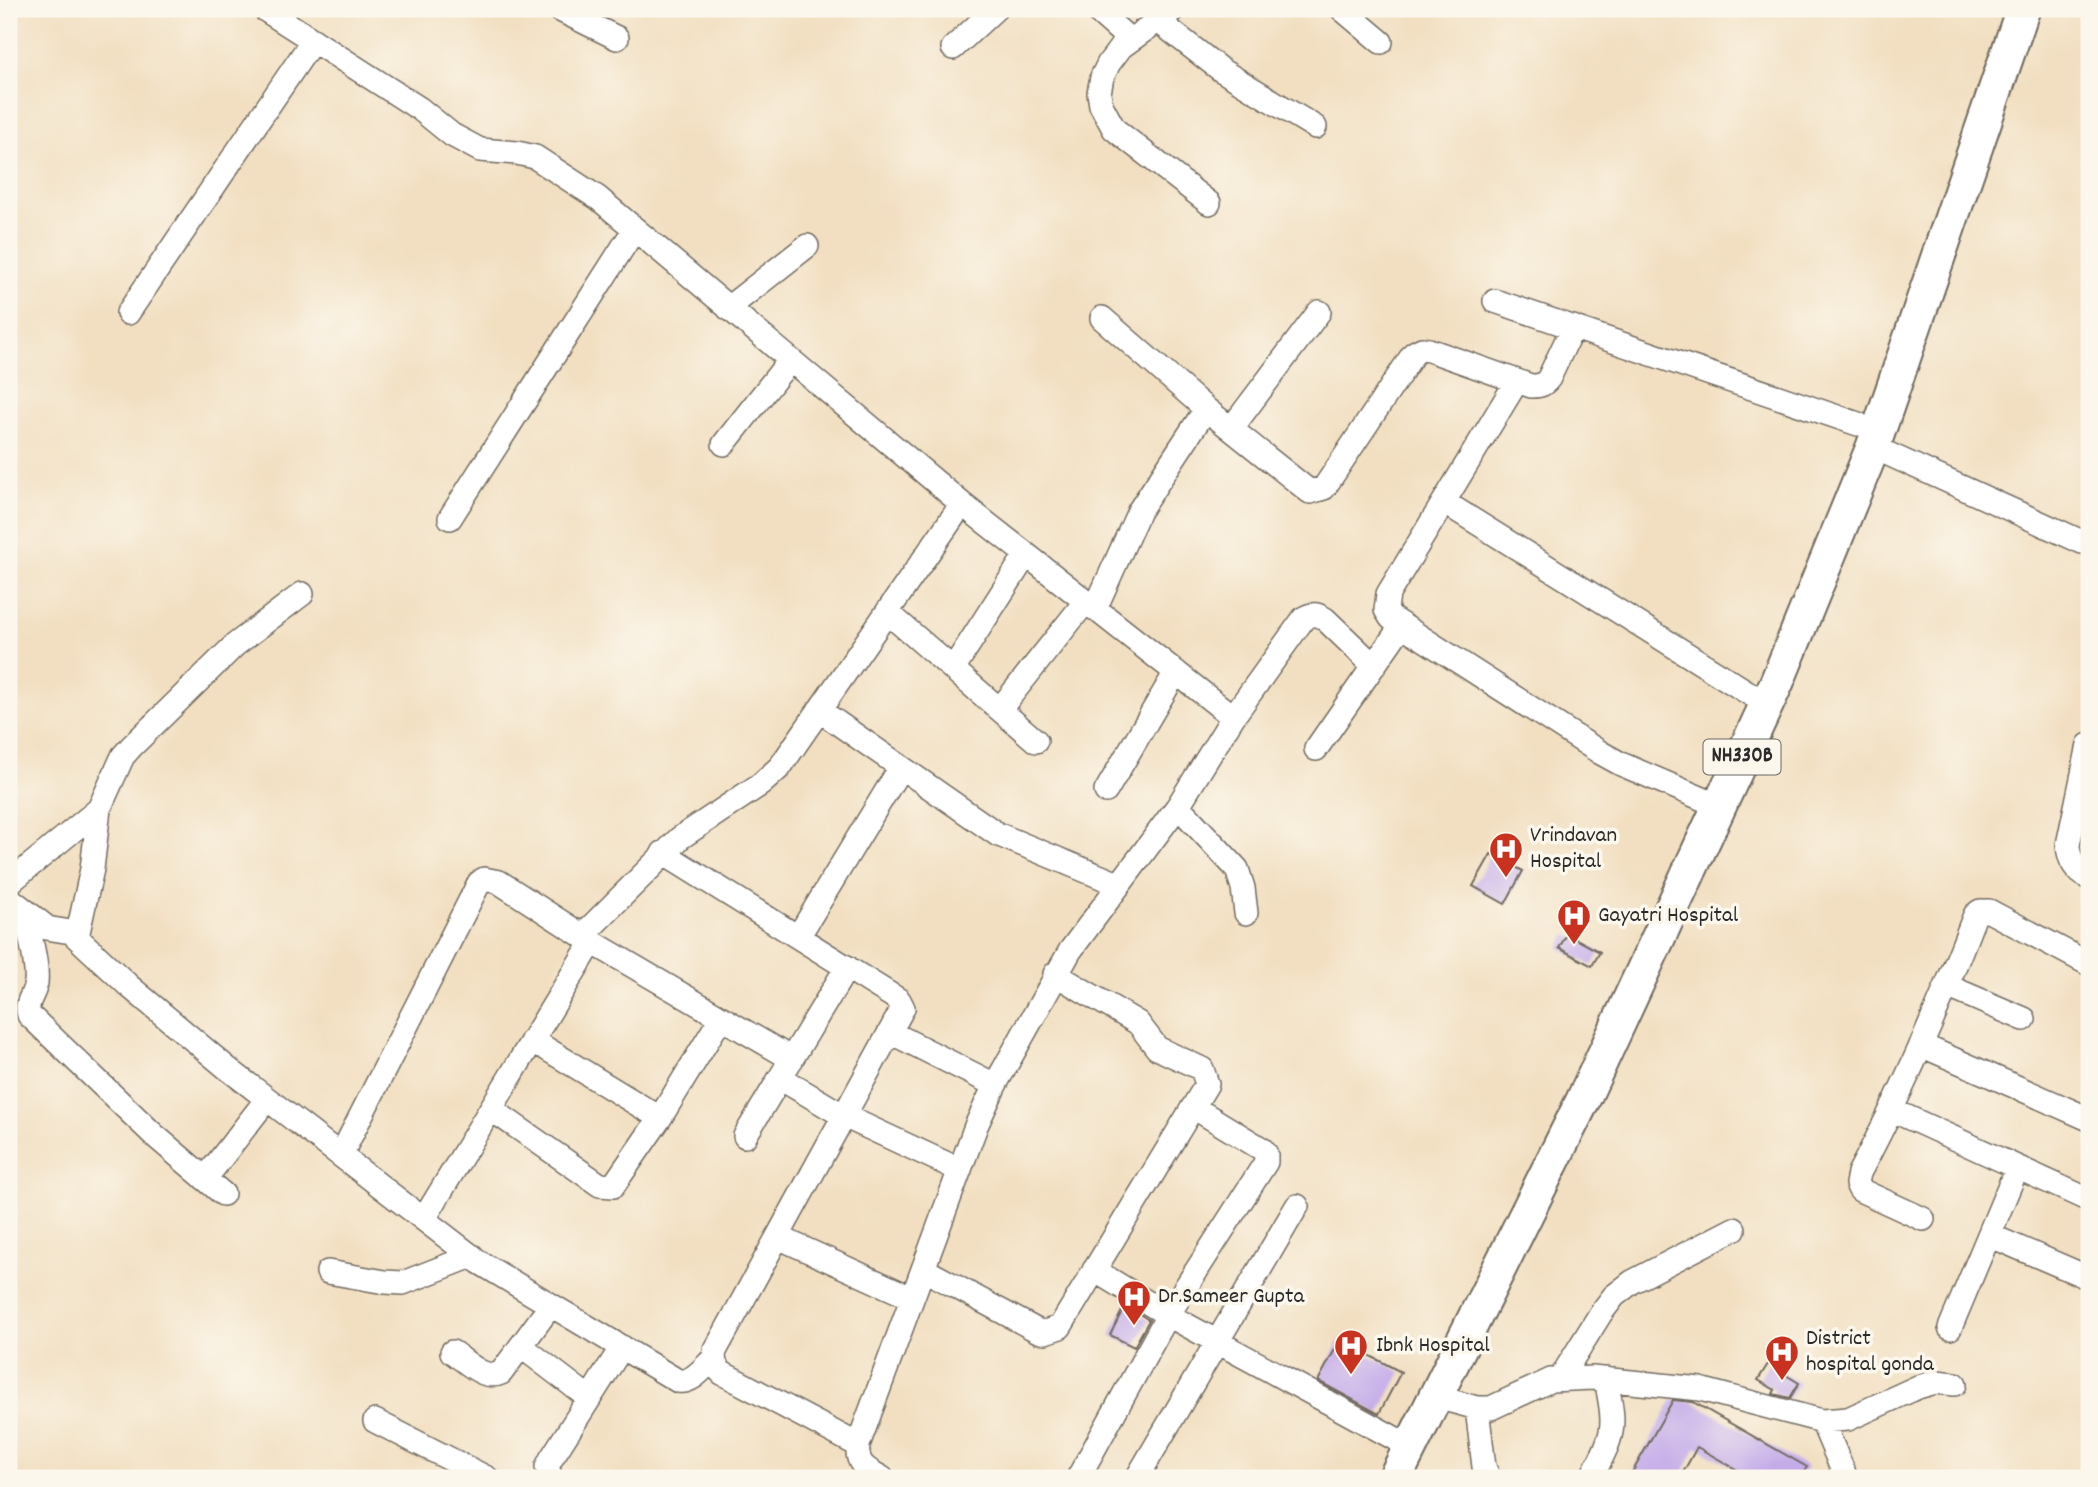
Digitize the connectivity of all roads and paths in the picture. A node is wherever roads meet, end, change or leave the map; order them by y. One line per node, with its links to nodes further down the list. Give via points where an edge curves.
1 (264, 9): 10 (street)
2 (558, 9): 9 (street)
3 (995, 9): 13 (street)
4 (1096, 9): 11 (street)
5 (1342, 9): 12 (street)
6 (2000, 9): 28 (highway, NH330B)
7 (2023, 9): 28 (highway, NH330B)
8 (1165, 15): 11 (street); 14 (street, via 1221,70)
9 (617, 38)
10 (313, 40): 16 (street, via 477,148 535,157 598,198); 21 (street)
11 (1130, 40): 15 (street, via 1108,63 1102,77 1100,93 1106,118)
12 (1381, 41)
13 (953, 48)
14 (1315, 127)
15 (1209, 203)
16 (634, 230): 19 (street); 32 (street)
17 (807, 246): 19 (street)
18 (1495, 301): 23 (street)
19 (728, 308): 24 (street)
20 (1319, 312): 27 (street)
21 (128, 313)
22 (1102, 318): 26 (street)
23 (1573, 327): 25 (street, via 1546,383 1531,386); 28 (street)
24 (790, 360): 29 (street); 31 (street)
25 (1517, 381): 27 (street, via 1422,349 1317,492 1301,487); 30 (street)
26 (1206, 409): 27 (street); 36 (street, via 1139,511)
27 (1231, 429)
28 (1866, 435): 33 (street); 42 (highway, NH330B, via 1836,486); 110 (highway, NH330B, via 1777,682 1584,1100)
29 (724, 444)
30 (1444, 502): 38 (street, via 1388,594 1387,610); 42 (street)
31 (962, 504): 34 (street); 37 (street)
32 (450, 518)
33 (2082, 542)
34 (1026, 555): 36 (street); 40 (street)
35 (302, 594): 53 (street, via 235,645 132,746)
36 (1090, 605): 41 (street); 43 (street)
37 (887, 612): 40 (street); 44 (street)
38 (1402, 625): 39 (street); 51 (street, via 1601,753)
39 (1374, 666): 45 (street, via 1325,619 1311,614); 48 (street)
40 (953, 668): 43 (street)
41 (1176, 672): 45 (street); 50 (street)
42 (1752, 695): 51 (highway, NH330B)
43 (1000, 709): 46 (street)
44 (819, 710): 49 (street); 54 (street, via 780,767)
45 (1233, 717): 52 (street)
46 (1036, 741)
47 (2089, 745): 55 (street, via 2068,845 2074,867)
48 (1316, 749)
49 (901, 767): 57 (street, via 997,834); 62 (street)
50 (1106, 791)
51 (1705, 800): 115 (highway, NH330B, via 1562,1116)
52 (1178, 806): 57 (street); 59 (street, via 1237,869)
53 (99, 808): 56 (street); 61 (street)
54 (663, 853): 62 (street); 63 (street)
55 (2089, 878)
56 (9, 883)
57 (1118, 884): 66 (street)
58 (9, 898): 60 (street)
59 (1246, 913)
60 (28, 925): 61 (street); 75 (street, via 36,973 36,986 27,1005 29,1015 214,1186)
61 (77, 937): 75 (street)
62 (798, 937): 65 (street)
63 (587, 939): 68 (street); 71 (street); 83 (street, via 499,882 479,883)
64 (2089, 964): 67 (street, via 1989,911 1980,911)
65 (847, 967): 70 (street, via 903,1004); 73 (street)
66 (1055, 974): 74 (street); 76 (street, via 1138,1023 1157,1048 1202,1069 1207,1084)
67 (1947, 986): 69 (street); 72 (street)
68 (721, 1018): 73 (street); 80 (street)
69 (2024, 1019)
70 (890, 1032): 74 (street); 79 (street)
71 (532, 1040): 77 (street); 80 (street)
72 (1921, 1045): 78 (street); 81 (street)
73 (786, 1068): 79 (street); 82 (street)
74 (995, 1085): 85 (street)
75 (267, 1099): 83 (street)
76 (1193, 1107): 95 (street); 100 (street, via 1262,1149 1266,1162)
77 (491, 1109): 80 (street, via 606,1187 619,1181); 88 (street)
78 (1892, 1110): 84 (street); 89 (street, via 1857,1184 1860,1190)
79 (844, 1116): 85 (street); 92 (street)
80 (660, 1118)
81 (2089, 1119)
82 (745, 1136)
83 (341, 1155): 88 (street)
84 (2017, 1168): 86 (street); 91 (street)
85 (960, 1170): 94 (street)
86 (2088, 1195)
87 (1297, 1206): 102 (street)
88 (424, 1219): 93 (street)
89 (1923, 1219)
90 (1734, 1229): 107 (street, via 1614,1296)
91 (1989, 1235): 97 (street); 101 (street)
92 (778, 1237): 98 (street); 106 (street)
93 (472, 1256): 96 (street, via 403,1283); 99 (street)
94 (923, 1269): 95 (street, via 1045,1332 1060,1327); 98 (street)
95 (1094, 1270): 100 (street)
96 (328, 1272)
97 (2089, 1278)
98 (912, 1298): 116 (street)
99 (551, 1304): 103 (street); 104 (street)
100 (1168, 1315): 102 (street); 120 (street)
101 (1950, 1328)
102 (1217, 1342): 115 (street); 121 (street)
103 (521, 1346): 105 (street, via 494,1377); 111 (street)
104 (622, 1347): 106 (street, via 684,1383); 111 (street)
105 (452, 1352)
106 (713, 1359): 116 (street, via 722,1373)
107 (1560, 1379): 108 (street); 112 (street, via 1491,1408)
108 (1606, 1379): 114 (street, via 1700,1389); 125 (street, via 1613,1428)
109 (1955, 1384): 114 (street, via 1936,1382 1918,1387 1848,1419)
110 (1436, 1397): 112 (street); 123 (highway, NH330B)
111 (590, 1398): 118 (street, via 551,1458 547,1468)
112 (1477, 1408): 124 (street)
113 (375, 1421): 117 (street)
114 (1822, 1421): 126 (street)
115 (1394, 1438): 122 (highway, NH330B)
116 (858, 1445): 119 (street, via 858,1461)
117 (487, 1478)
118 (551, 1478)
119 (882, 1478)
120 (1078, 1478)
121 (1137, 1478)
122 (1374, 1478)
123 (1395, 1478)
124 (1489, 1478)
125 (1591, 1478)
126 (1846, 1478)

